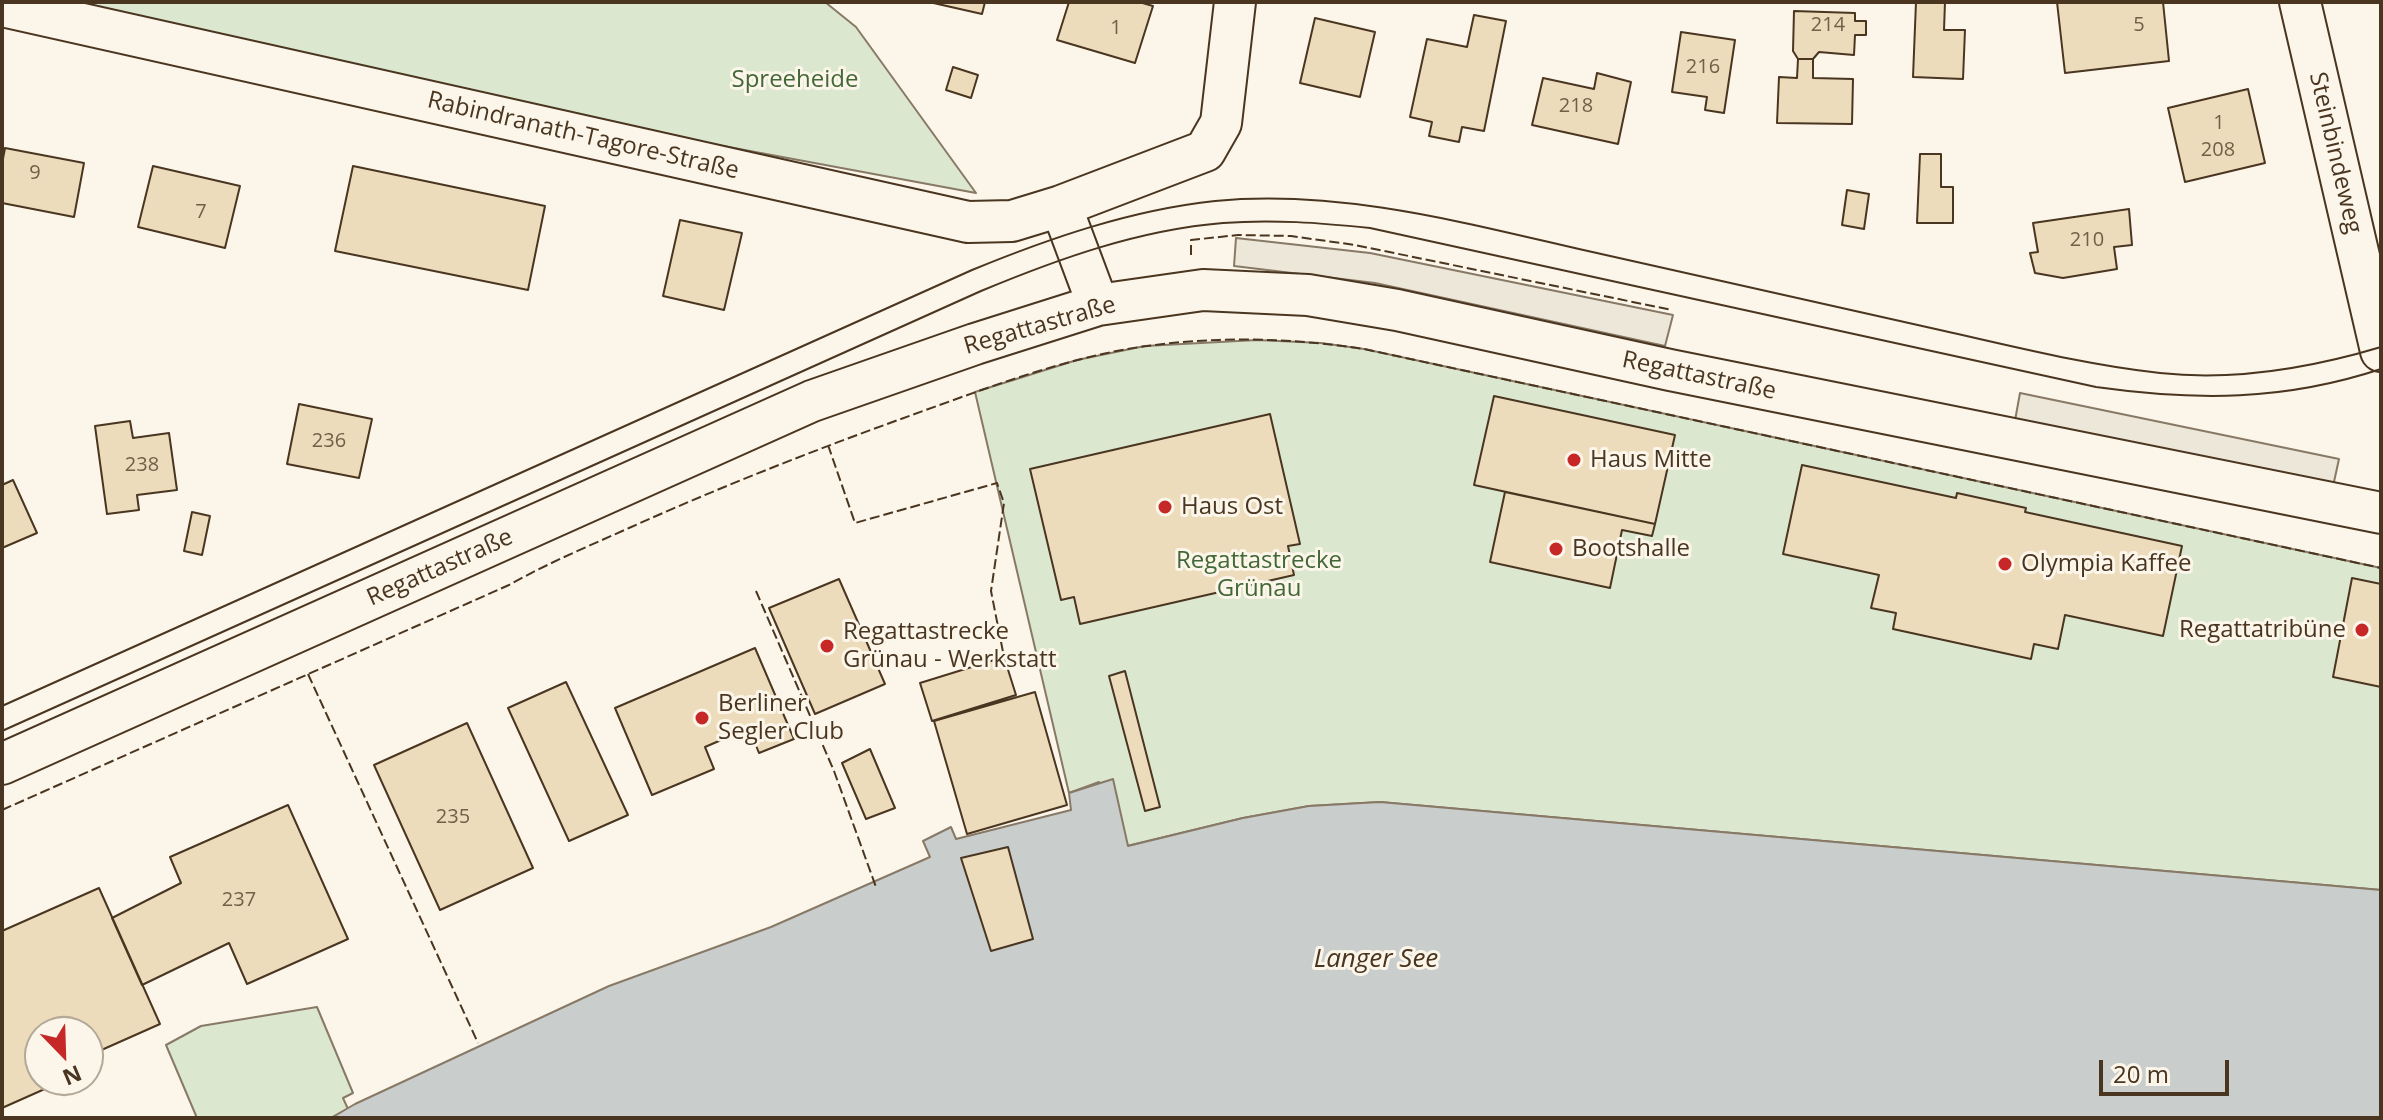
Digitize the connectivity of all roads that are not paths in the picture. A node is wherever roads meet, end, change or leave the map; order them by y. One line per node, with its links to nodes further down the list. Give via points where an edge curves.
1 (1235, 2): 4 (street, Rabindranath-Tagore-Straße, via 1221,123 1205,151)
2 (2300, 2): 6 (street, Steinbindeweg)
3 (2, 6): 4 (street, Rabindranath-Tagore-Straße, via 968,222 1012,221)
4 (1061, 206): 5 (street)
5 (1098, 305): 7 (street, Regattastraße, via 1203,290 1308,295); 8 (street, Regattastraße, via 812,401)
6 (2381, 351)
7 (2381, 513)
8 (2, 764)

